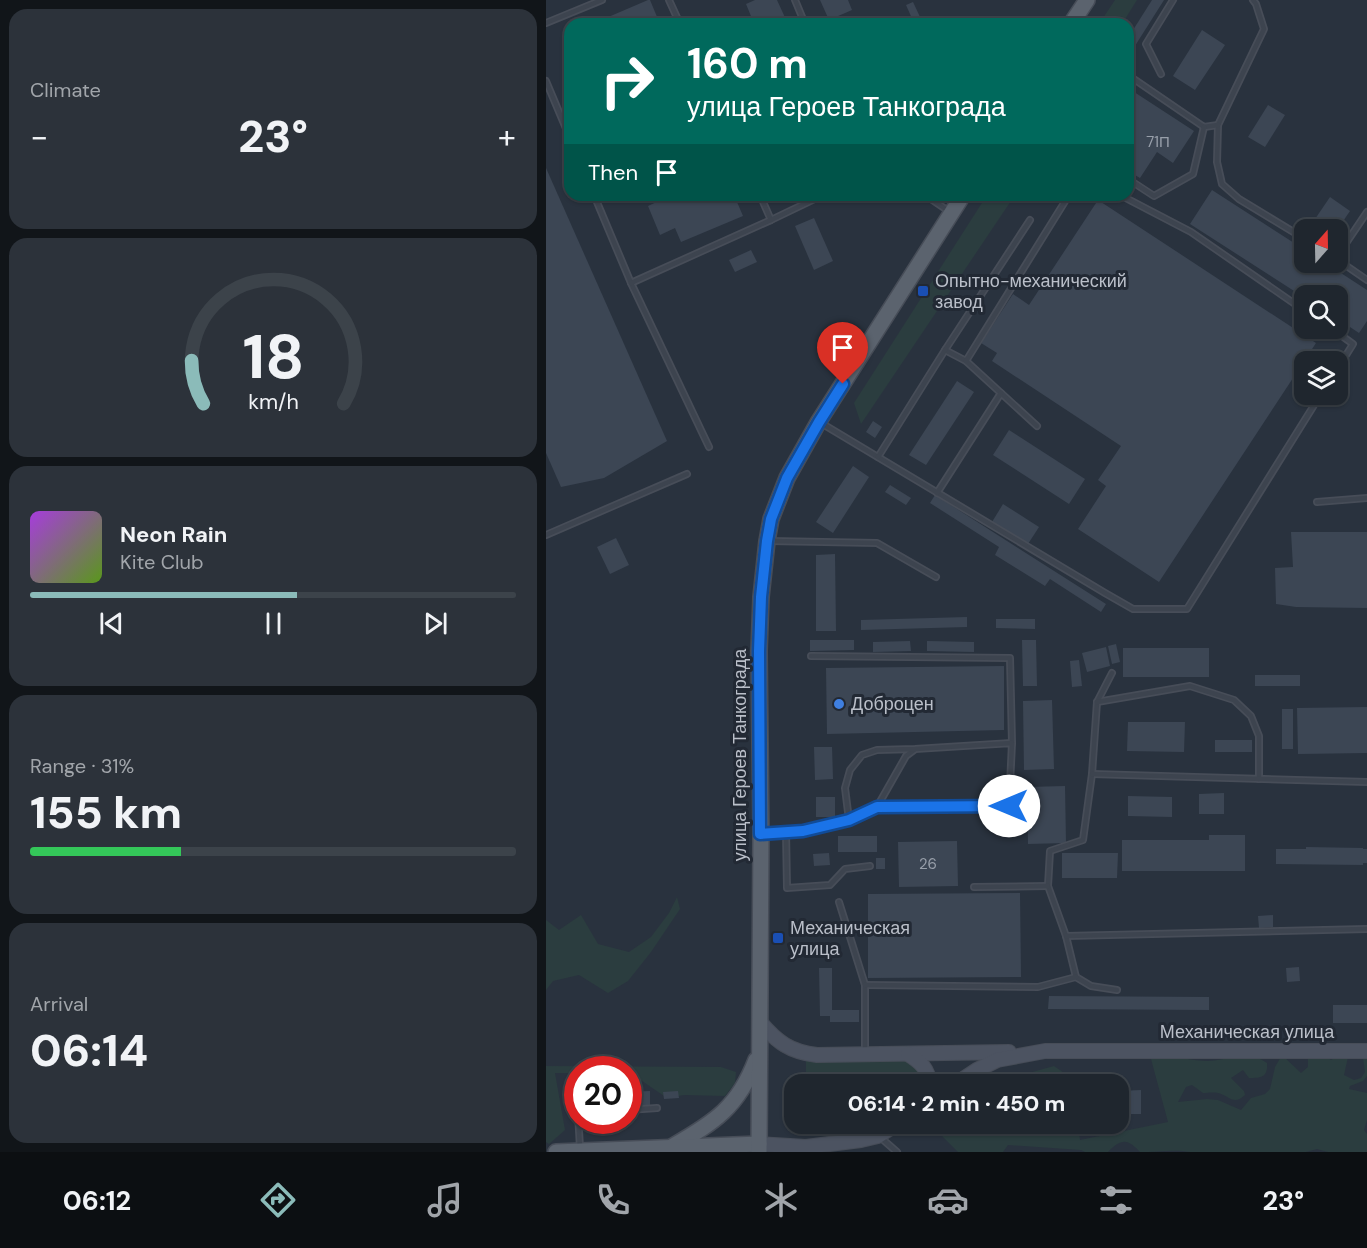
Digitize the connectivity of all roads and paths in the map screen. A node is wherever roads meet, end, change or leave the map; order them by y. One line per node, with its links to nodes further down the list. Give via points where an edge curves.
1 (602, 0): 10 (lane)
2 (669, 0): 7 (lane)
3 (795, 0): 8 (lane)
4 (1087, 0): 9 (main road)
5 (1173, 0): 11 (lane, via 1146,44)
6 (1253, 0): 15 (lane, via 1264,29)
7 (677, 18)
8 (802, 18)
9 (1075, 18)
10 (546, 22)
11 (1161, 74)
12 (1134, 79): 16 (lane)
13 (546, 81): 14 (lane)
14 (564, 124)
15 (1218, 125): 16 (lane); 29 (lane, via 1217,162 1222,184)
16 (1204, 127): 17 (lane, via 1193,174 1154,196)
17 (1134, 183)
18 (597, 201): 33 (lane)
19 (763, 201): 27 (lane)
20 (811, 201): 27 (lane)
21 (934, 201): 26 (lane)
22 (959, 201): 26 (main road, улица Героев Танкограда)
23 (1066, 201): 38 (lane)
24 (1132, 201): 34 (lane, via 1191,232)
25 (1367, 212): 30 (lane)
26 (952, 213): 41 (main road, улица Героев Танкограда)
27 (771, 220): 33 (lane)
28 (1030, 220): 36 (lane)
29 (1294, 232)
30 (1348, 240)
31 (1348, 267): 32 (lane)
32 (1367, 280)
33 (631, 283): 43 (lane)
34 (1294, 303)
35 (1346, 339): 37 (lane, via 1353,344)
36 (945, 350): 38 (lane); 44 (lane)
37 (1348, 352)
38 (966, 361): 39 (lane)
39 (1001, 393): 42 (lane); 46 (lane)
40 (1315, 405): 46 (lane, via 1187,609 1133,609)
41 (819, 422): 44 (lane); 50 (main road, улица Героев Танкограда, via 787,478)
42 (1037, 426)
43 (709, 447)
44 (878, 457): 46 (lane)
45 (687, 474): 49 (lane)
46 (937, 493)
47 (1367, 498): 48 (lane)
48 (1317, 502)
49 (546, 536)
50 (767, 541): 51 (lane, via 878,543); 63 (main road, улица Героев Танкограда, via 759,651)
51 (936, 577)
52 (811, 656): 55 (lane, via 1010,658)
53 (1112, 673): 54 (lane)
54 (1098, 702): 57 (lane); 58 (lane, via 1190,686 1234,700 1251,716 1259,736)
55 (1011, 743): 56 (lane); 60 (lane, via 1009,806)
56 (915, 749): 60 (lane, via 906,756); 61 (lane, via 877,750 862,755 850,770 845,789)
57 (1092, 774): 58 (lane); 65 (lane, via 1083,840 1050,851)
58 (1259, 779): 59 (lane)
59 (1367, 782)
60 (877, 807): 61 (lane)
61 (849, 820): 62 (lane)
62 (786, 832): 63 (lane); 64 (lane, via 787,888 830,885 845,869)
63 (760, 834): 73 (main road, улица Героев Танкограда)
64 (870, 866)
65 (1048, 886): 66 (lane); 69 (lane)
66 (974, 887)
67 (839, 902): 71 (lane)
68 (1367, 928): 69 (lane)
69 (1066, 936): 70 (lane)
70 (1076, 977): 71 (lane, via 1038,987); 72 (lane, via 1091,986)
71 (865, 985): 78 (lane)
72 (1117, 990)
73 (760, 1022): 74 (main road, улица Героев Танкограда); 78 (street, via 773,1037 804,1054)
74 (760, 1049): 86 (main road, via 740,1094 729,1107); 88 (main road, улица Героев Танкограда)
75 (1045, 1051): 76 (street, Механическая улица); 77 (street); 80 (street, Механическая улица, via 997,1060)
76 (1367, 1051)
77 (908, 1053): 78 (street); 79 (street)
78 (865, 1055)
79 (928, 1074)
80 (971, 1074)
81 (657, 1108): 82 (lane)
82 (642, 1109)
83 (578, 1134): 90 (lane)
84 (881, 1134): 85 (street)
85 (878, 1136): 87 (street); 92 (lane)
86 (672, 1147): 88 (main road); 90 (main road)
87 (806, 1147): 88 (street); 91 (street)
88 (759, 1148)
89 (556, 1151): 90 (main road)
90 (580, 1151)
91 (790, 1152)
92 (897, 1152)

